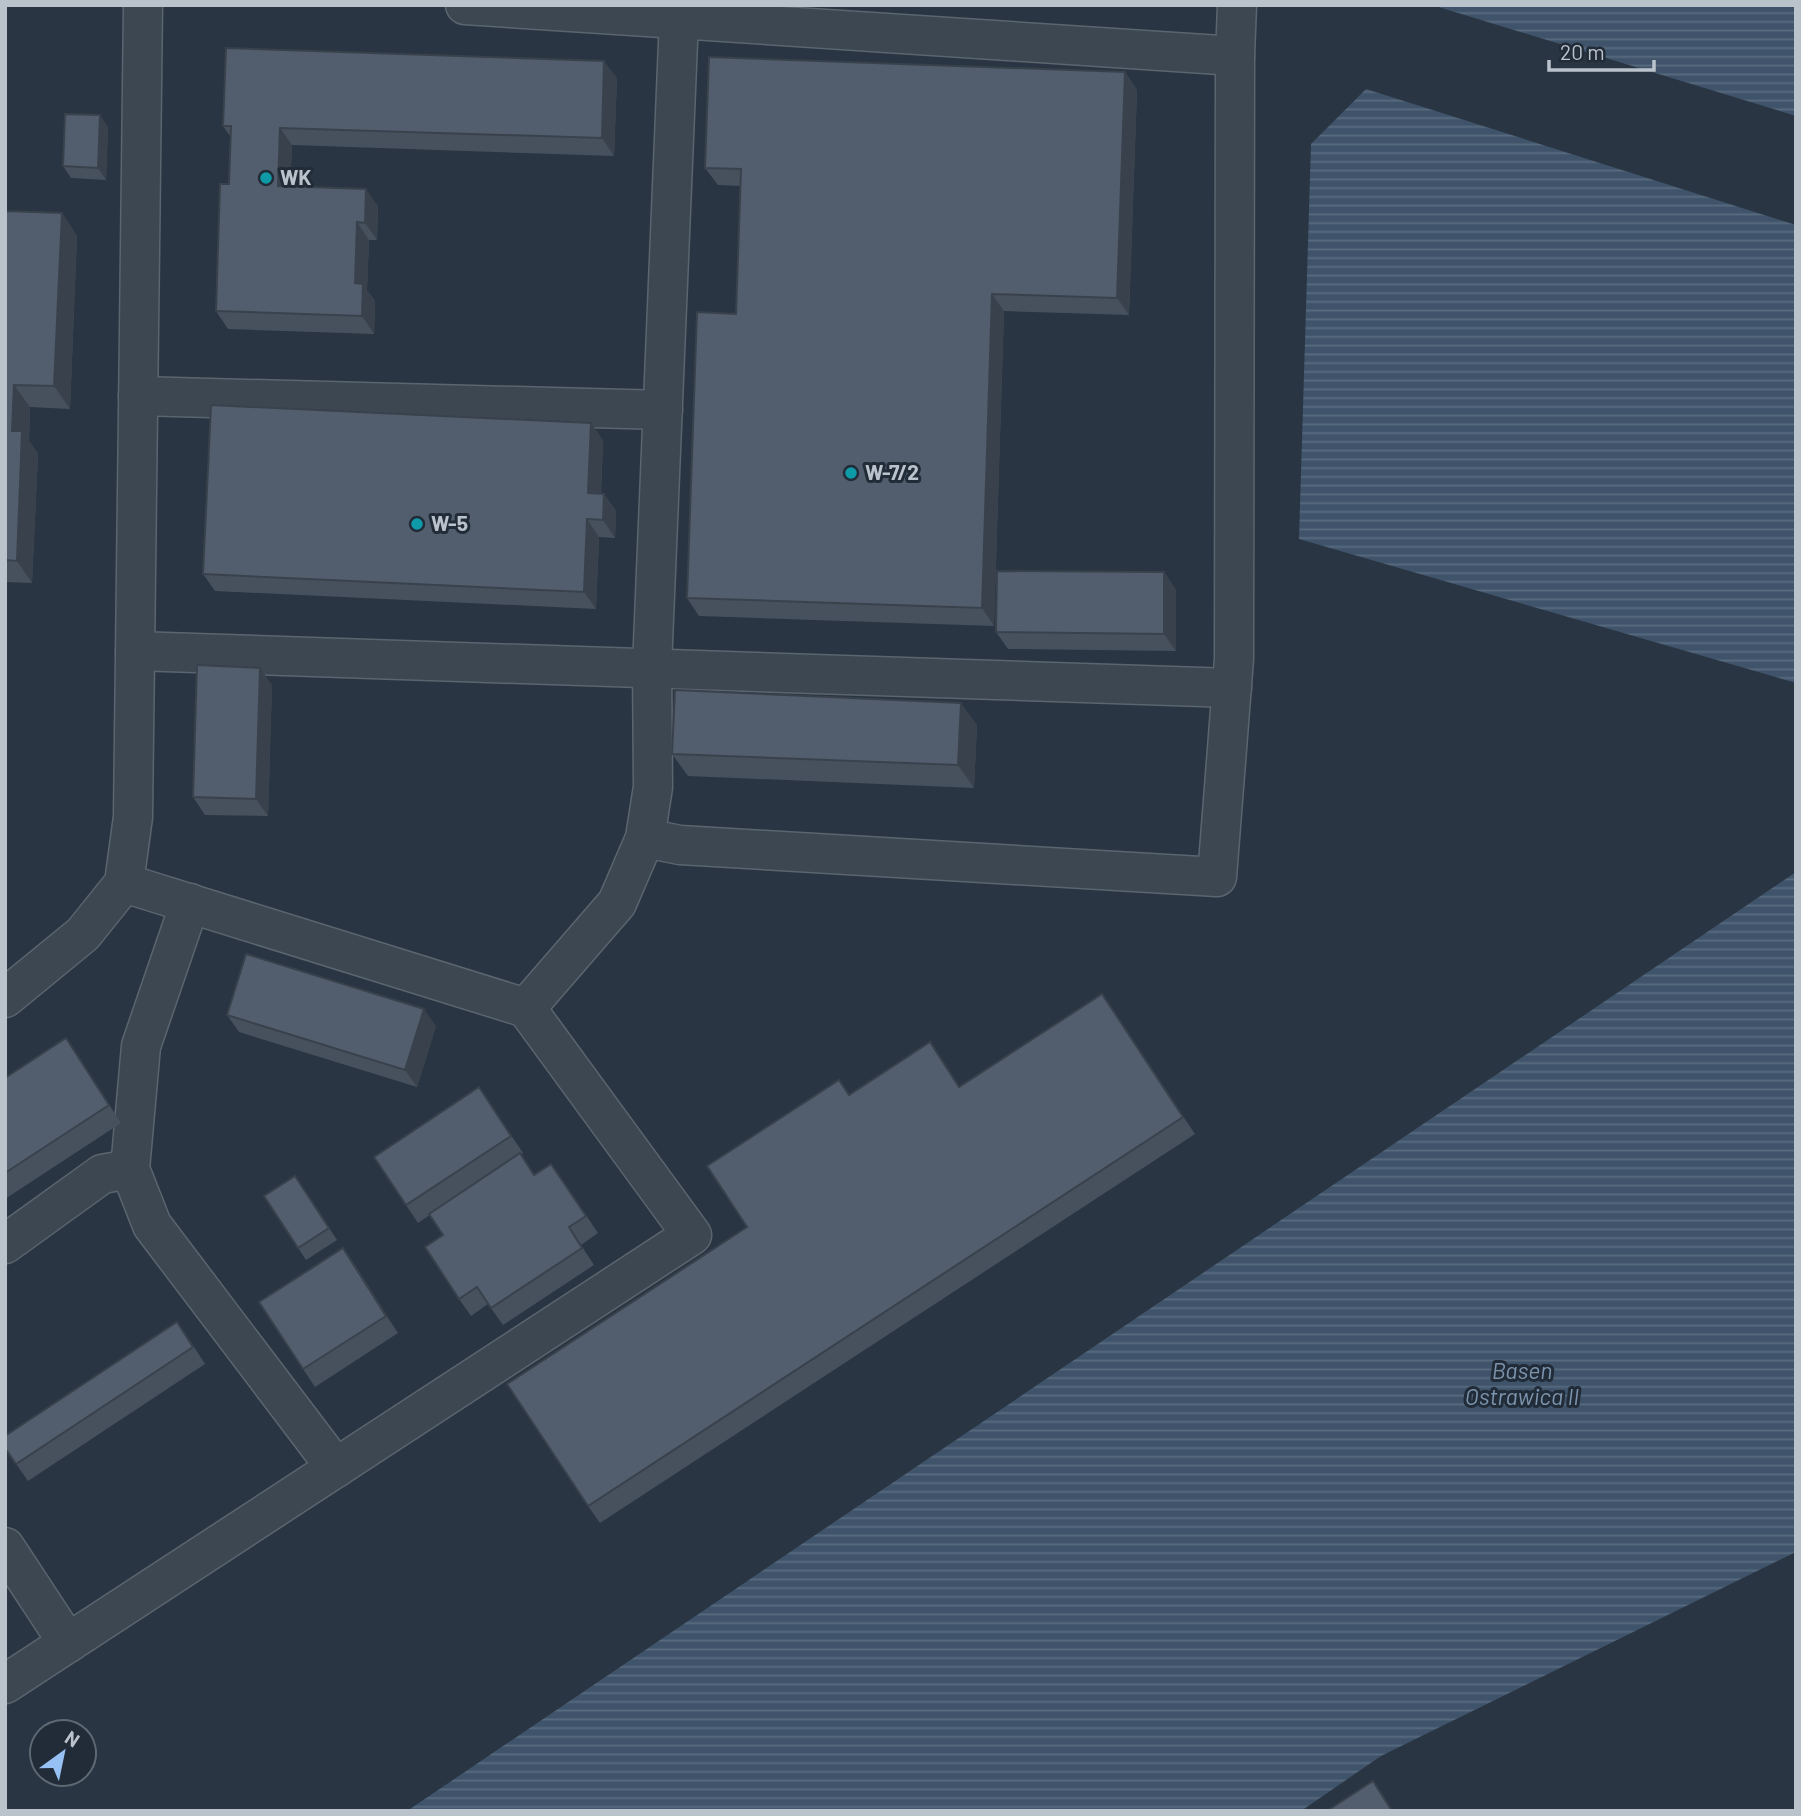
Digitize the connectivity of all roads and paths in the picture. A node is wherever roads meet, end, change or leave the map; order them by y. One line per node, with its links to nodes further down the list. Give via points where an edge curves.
1 (143, 5): 6 (lane)
2 (465, 5): 4 (lane)
3 (1237, 5): 5 (lane)
4 (679, 18): 5 (lane); 7 (lane)
5 (1235, 56): 10 (lane)
6 (138, 396): 7 (lane); 8 (lane)
7 (663, 410): 9 (lane)
8 (135, 651): 9 (lane); 12 (lane, via 133,817)
9 (652, 667): 10 (lane); 11 (lane, via 653,787)
10 (1232, 688): 11 (lane, via 1217,877 680,845)
11 (645, 838): 15 (lane, via 617,903)
12 (124, 883): 13 (lane); 14 (lane, via 83,934)
13 (190, 903): 15 (lane); 16 (lane, via 141,1046)
14 (5, 998)
15 (526, 1009): 18 (lane, via 692,1235)
16 (130, 1169): 17 (lane, via 102,1174); 18 (lane, via 152,1225)
17 (5, 1244)
18 (336, 1468): 20 (lane)
19 (5, 1547): 20 (lane)
20 (68, 1643): 21 (lane)
21 (5, 1684)

